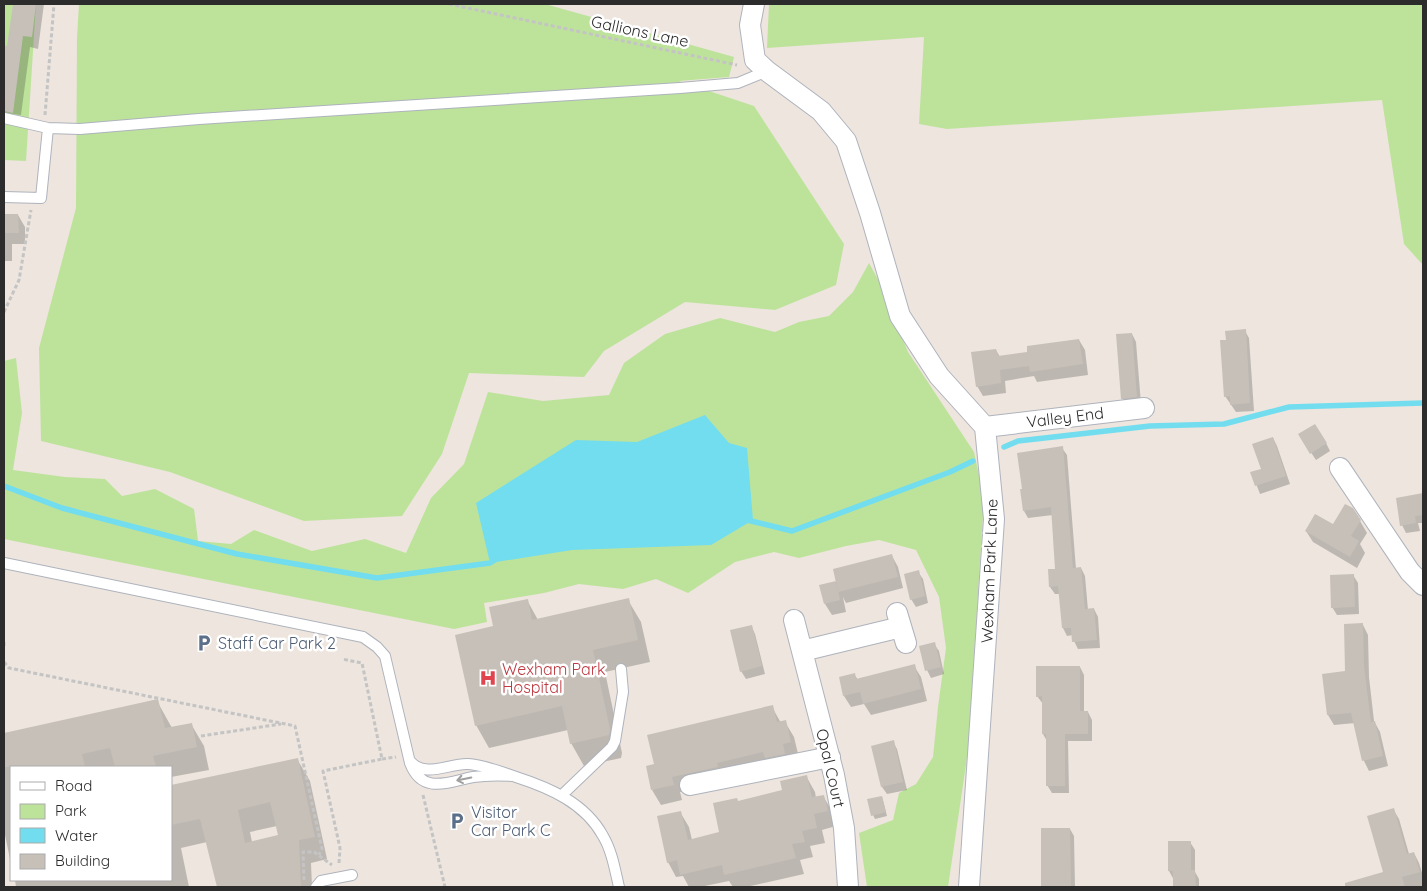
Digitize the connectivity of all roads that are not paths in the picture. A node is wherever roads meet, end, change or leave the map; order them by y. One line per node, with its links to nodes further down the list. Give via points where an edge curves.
1 (754, 4): 2 (street, via 750,25 755,60)
2 (767, 71): 4 (lane, via 738,83 670,89 80,129); 7 (street, via 821,111 846,141 900,316 939,376)
3 (4, 118): 4 (lane)
4 (48, 128): 5 (lane, via 41,198)
5 (4, 197)
6 (1144, 408): 7 (street, Valley End)
7 (985, 427): 24 (street, Wexham Park Lane, via 994,519)
8 (1340, 468): 10 (street, via 1410,572)
9 (4, 563): 16 (lane, via 363,637 384,656)
10 (1423, 585)
11 (794, 620): 13 (street, Opal Court)
12 (901, 628): 13 (street)
13 (802, 651): 15 (street, Opal Court)
14 (621, 669): 19 (lane, via 623,692 615,741)
15 (830, 757): 18 (street); 23 (street, Opal Court, via 844,828)
16 (408, 758): 17 (lane, via 424,769 474,764); 17 (lane, one-way to 16, via 486,775 432,784 416,774)
17 (512, 776): 19 (lane)
18 (690, 785)
19 (562, 795): 22 (lane, via 604,836)
20 (352, 875): 21 (lane, via 321,881)
21 (316, 887)
22 (619, 887)
23 (848, 887)
24 (969, 887)

